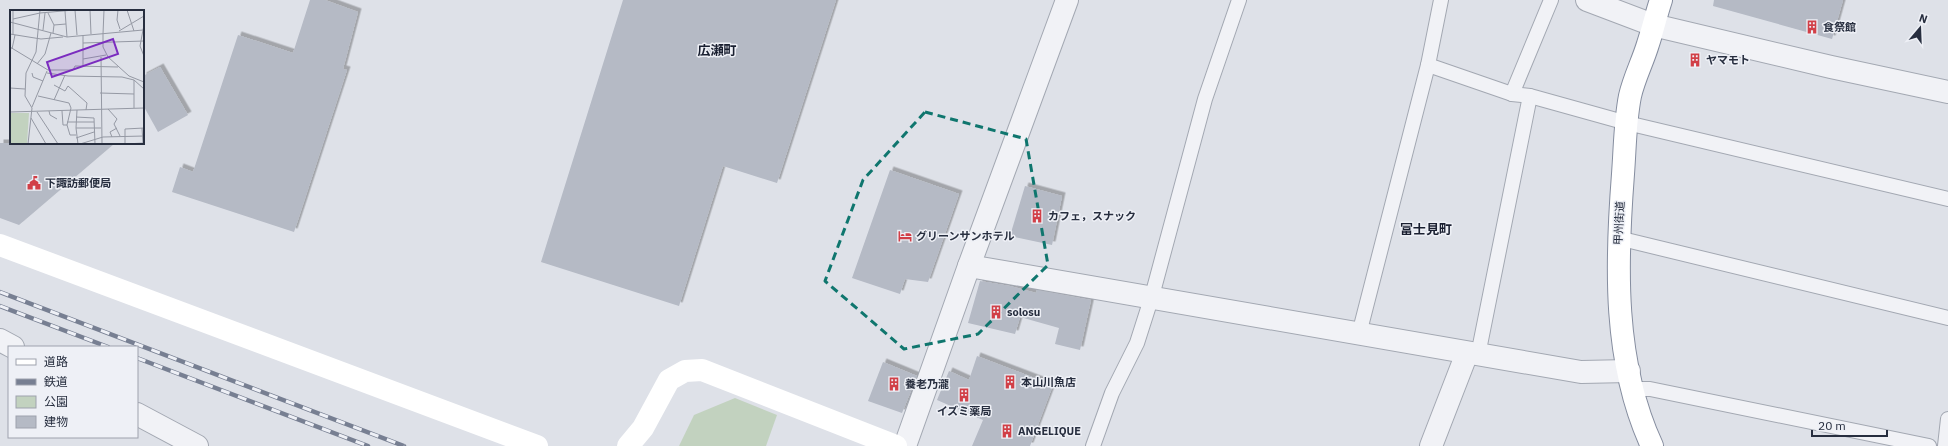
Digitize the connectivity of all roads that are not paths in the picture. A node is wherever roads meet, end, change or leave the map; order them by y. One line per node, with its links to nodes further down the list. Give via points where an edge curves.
1 (1067, 0): 16 (street)
2 (1239, 0): 17 (lane, via 1205,99)
3 (1441, 0): 8 (lane)
4 (1551, 0): 10 (lane)
5 (1587, 0): 7 (street)
6 (1661, 0): 7 (main road, 甲州街道)
7 (1653, 25): 9 (street); 12 (main road, 甲州街道, via 1631,94)
8 (1428, 65): 10 (lane); 19 (lane)
9 (1948, 92)
10 (1512, 94): 11 (lane)
11 (1530, 96): 12 (lane); 22 (lane)
12 (1627, 123): 13 (lane); 14 (main road, 甲州街道)
13 (1948, 199)
14 (1618, 238): 18 (lane); 23 (main road, 甲州街道, via 1618,287 1625,352)
15 (0, 245): 27 (main road)
16 (969, 266): 17 (street); 30 (street)
17 (1152, 296): 19 (street); 31 (lane, via 1137,343 1112,393)
18 (1948, 318)
19 (1359, 334): 22 (street)
20 (0, 340): 21 (street)
21 (11, 346)
22 (1473, 354): 23 (street); 32 (street)
23 (1631, 380): 33 (main road, 甲州街道, via 1637,407); 34 (lane, via 1650,389)
24 (138, 415): 26 (street)
25 (1948, 419): 35 (lane)
26 (197, 446)
27 (537, 446)
28 (628, 446): 29 (main road, via 644,428 669,380 685,371 702,370)
29 (896, 446)
30 (905, 446)
31 (1092, 446)
32 (1431, 446)
33 (1652, 446)
34 (1929, 446)
35 (1945, 446)

